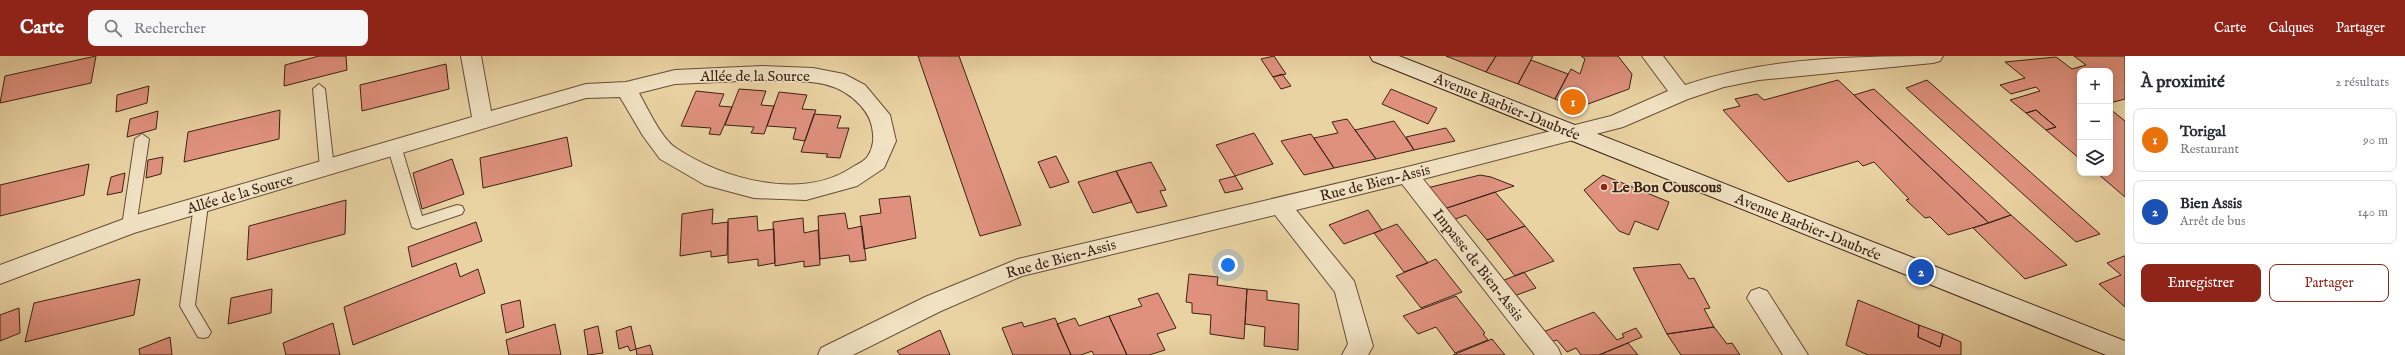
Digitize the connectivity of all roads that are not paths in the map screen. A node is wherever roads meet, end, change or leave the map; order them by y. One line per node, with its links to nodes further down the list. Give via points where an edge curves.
1 (471, 56): 8 (street)
2 (1380, 56): 9 (street, Avenue Barbier-Daubrée)
3 (1652, 56): 7 (street)
4 (1933, 56): 7 (street, Rue de Bien-Assis, via 1759,73 1722,80)
5 (319, 89): 12 (lane)
6 (626, 89): 6 (street, Allée de la Source, via 650,131 668,153 713,179 754,190 806,192 849,180 876,162 885,141 880,115 858,90 837,79 813,75 762,73 675,77); 8 (street, Allée de la Source, via 586,91)
7 (1681, 94): 9 (street, Rue de Bien-Assis, via 1616,122)
8 (483, 123): 11 (street, Allée de la Source)
9 (1571, 132): 13 (street, Rue de Bien-Assis); 21 (street, Avenue Barbier-Daubrée)
10 (142, 139): 17 (lane)
11 (395, 148): 12 (street, Allée de la Source); 16 (lane, via 416,223)
12 (327, 168): 14 (street, Allée de la Source)
13 (1407, 176): 15 (street, Rue de Bien-Assis); 24 (street, Impasse de Bien-Assis)
14 (201, 205): 17 (street, Allée de la Source); 20 (lane, via 187,306)
15 (1280, 206): 22 (street, Rue de Bien-Assis, via 1018,268 933,304); 23 (street, via 1346,288 1361,346)
16 (457, 210)
17 (129, 226): 18 (street, Allée de la Source)
18 (0, 274)
19 (1759, 298): 25 (street)
20 (203, 332)
21 (2125, 352)
22 (830, 355)
23 (1354, 355)
24 (1549, 355)
25 (1796, 355)

